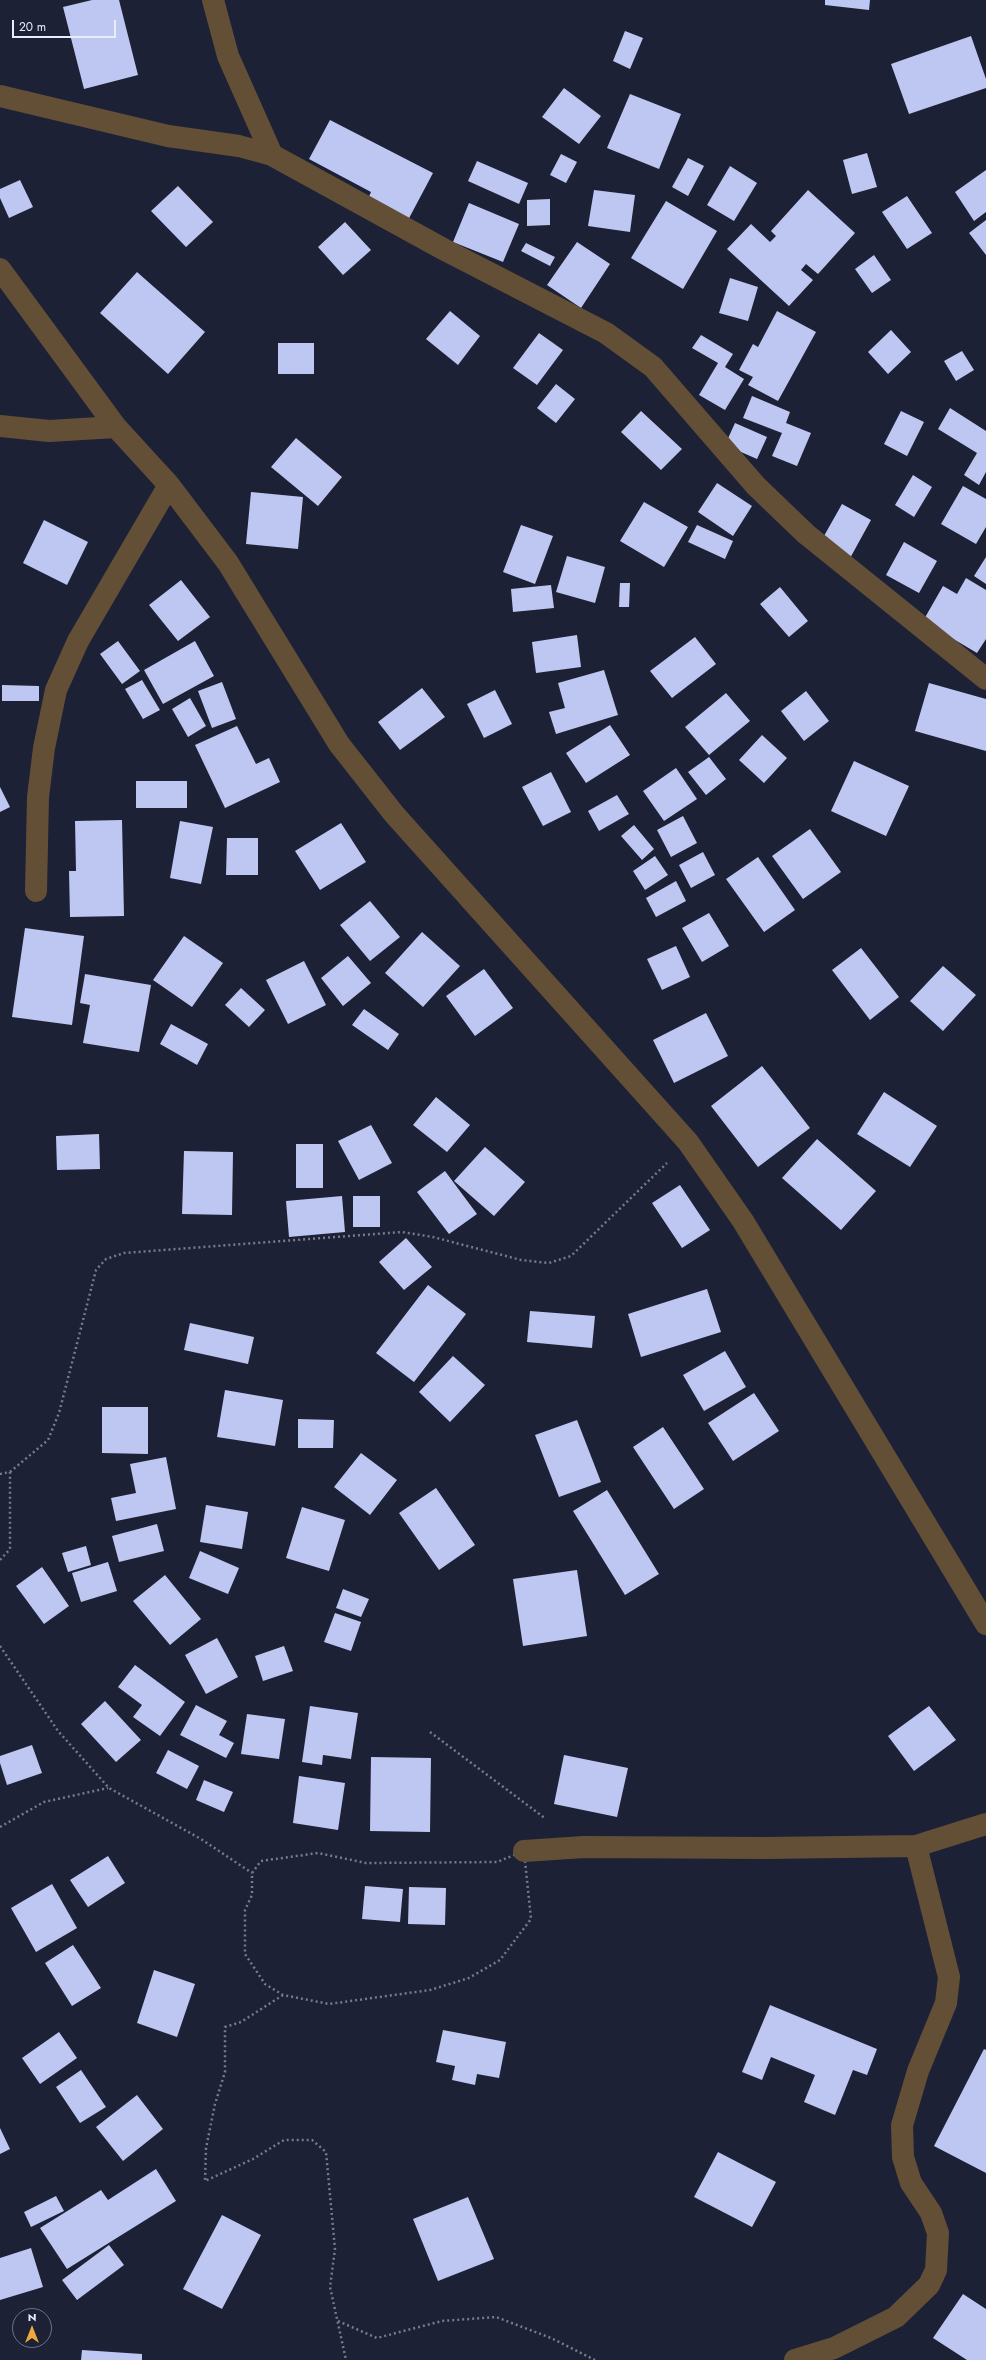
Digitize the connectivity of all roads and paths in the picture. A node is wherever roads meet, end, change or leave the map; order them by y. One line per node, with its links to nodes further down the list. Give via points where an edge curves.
1 (213, 0): 3 (street, via 228,56)
2 (0, 96): 3 (street, via 168,136 239,146)
3 (272, 155): 8 (street, via 445,250 606,333 653,367 756,486 806,534)
4 (0, 269): 6 (street)
5 (0, 426): 6 (street, via 49,431)
6 (116, 428): 7 (street)
7 (169, 485): 9 (street, via 78,641 56,690 44,748 38,797); 10 (street, via 228,563 339,744 394,814)
8 (986, 678)
9 (36, 891)
10 (688, 1142): 11 (path, via 591,1239 571,1256 549,1263 521,1260 433,1237 402,1232 124,1253 106,1259 96,1270 59,1413 48,1440); 14 (street, via 743,1221)
11 (10, 1472): 12 (path); 13 (path, via 10,1549)
12 (0, 1474)
13 (0, 1560)
14 (986, 1624)
15 (0, 1646): 17 (path, via 58,1731)
16 (430, 1732): 18 (path)
17 (109, 1788): 20 (path, via 44,1802); 23 (path, via 201,1839)
18 (547, 1820)
19 (986, 1824): 21 (street)
20 (0, 1828)
21 (916, 1846): 22 (street, via 584,1847); 28 (street, via 949,1977 946,2003 918,2071 902,2124 903,2157 911,2183 931,2214 938,2233 936,2270 929,2284 896,2317 834,2348)
22 (524, 1851): 23 (path, via 497,1862 374,1863 318,1853 261,1860); 24 (path, via 531,1919 500,1960 469,1978 430,1990 329,2004)
23 (252, 1873): 24 (path, via 252,1895 245,1910 245,1954 265,1984)
24 (282, 1994): 25 (path, via 241,2022 226,2028 226,2072 215,2104 206,2148 205,2181 253,2159 284,2140 312,2140 326,2152 334,2249 330,2287)
25 (338, 2321): 26 (path); 27 (path, via 377,2338 442,2322 496,2317 551,2338)
26 (346, 2360)
27 (595, 2360)
28 (795, 2360)

